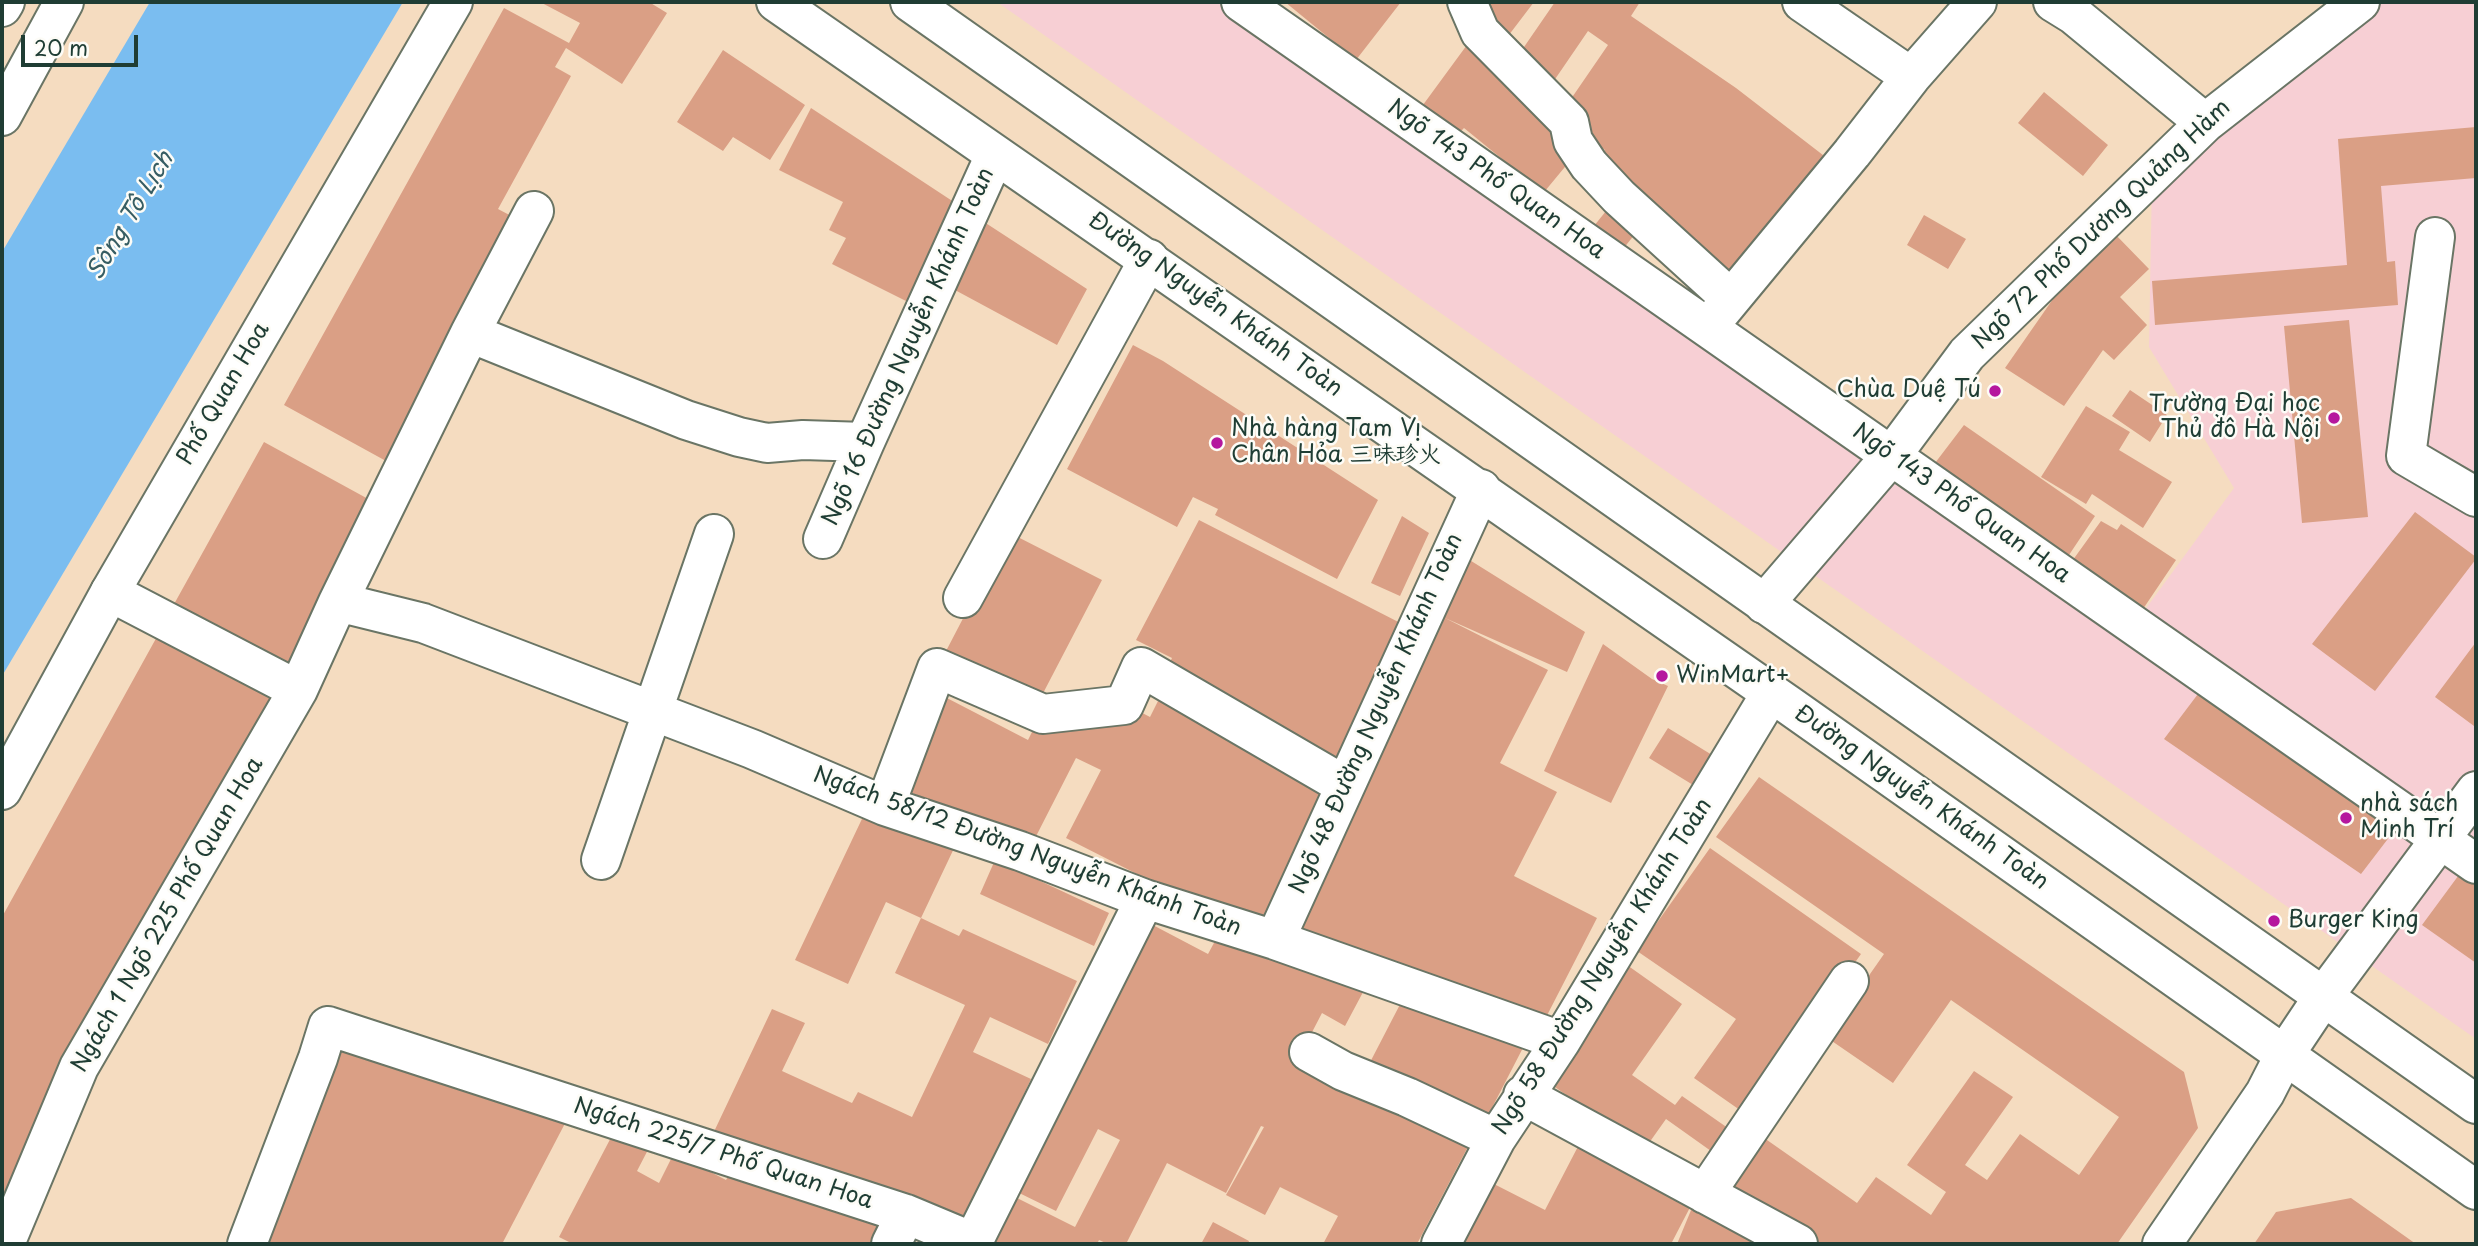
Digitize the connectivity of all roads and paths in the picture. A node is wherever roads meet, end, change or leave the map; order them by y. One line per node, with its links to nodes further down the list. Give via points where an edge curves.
1 (5, 2): 12 (main road)
2 (64, 2): 14 (main road)
3 (453, 2): 28 (main road, Phố Quan Hoa)
4 (776, 2): 16 (main road, Đường Nguyễn Khánh Toàn)
5 (909, 2): 31 (main road)
6 (1241, 2): 20 (main road, Ngõ 143 Phố Quan Hoa)
7 (1467, 2): 20 (main road, via 1480,32 1569,122 1573,141 1589,165)
8 (1802, 2): 13 (main road)
9 (1977, 2): 13 (main road)
10 (2053, 2): 15 (main road)
11 (2360, 2): 15 (main road, Ngõ 72 Phố Dương Quảng Hàm)
12 (2, 7)
13 (1911, 77): 20 (main road)
14 (2, 116)
15 (2205, 123): 23 (main road, Ngõ 72 Phố Dương Quảng Hàm, via 1967,354)
16 (995, 155): 19 (main road, Đường Nguyễn Khánh Toàn); 22 (main road, Ngõ 16 Đường Nguyễn Khánh Toàn)
17 (534, 211): 21 (main road, Ngách 1 Ngõ 225 Phố Quan Hoa)
18 (2435, 237): 25 (main road, via 2406,456)
19 (1149, 259): 24 (main road, Đường Nguyễn Khánh Toàn); 29 (main road)
20 (1720, 313): 23 (main road, Ngõ 143 Phố Quan Hoa)
21 (470, 333): 22 (main road, via 739,437 767,443); 30 (main road, Ngách 1 Ngõ 225 Phố Quan Hoa)
22 (865, 442): 27 (main road, Ngõ 16 Đường Nguyễn Khánh Toàn)
23 (1892, 455): 31 (main road, Ngõ 72 Phố Dương Quảng Hàm); 39 (main road, Ngõ 143 Phố Quan Hoa)
24 (1480, 489): 33 (main road, Đường Nguyễn Khánh Toàn); 35 (main road, Ngõ 48 Đường Nguyễn Khánh Toàn)
25 (2476, 498)
26 (714, 534): 34 (main road)
27 (823, 539)
28 (110, 592): 32 (main road); 36 (main road, Phố Quan Hoa)
29 (963, 598)
30 (338, 602): 32 (main road, Ngách 1 Ngõ 225 Phố Quan Hoa); 34 (main road, Ngách 58/12 Đường Nguyễn Khánh Toàn, via 423,624)
31 (1764, 604): 45 (main road)
32 (298, 690): 55 (main road, Ngách 1 Ngõ 225 Phố Quan Hoa, via 79,1067)
33 (1771, 693): 46 (main road, Ngõ 58 Đường Nguyễn Khánh Toàn); 48 (main road, Đường Nguyễn Khánh Toàn)
34 (653, 711): 38 (main road, Ngách 58/12 Đường Nguyễn Khánh Toàn); 40 (main road)
35 (1345, 785): 38 (main road, via 1141,667 1124,705 1043,714 937,668); 43 (main road, Ngõ 48 Đường Nguyễn Khánh Toàn)
36 (2, 790)
37 (2476, 791): 39 (main road)
38 (885, 806): 42 (main road, Ngách 58/12 Đường Nguyễn Khánh Toàn)
39 (2440, 839): 41 (main road, Ngõ 143 Phố Quan Hoa); 45 (main road)
40 (601, 860)
41 (2476, 864)
42 (1145, 899): 43 (main road, Ngách 58/12 Đường Nguyễn Khánh Toàn); 54 (main road, Ngách 225/7 Phố Quan Hoa, via 973,1242)
43 (1275, 940): 46 (main road, Ngách 58/12 Đường Nguyễn Khánh Toàn)
44 (1849, 981): 53 (main road)
45 (2323, 997): 48 (main road); 50 (main road)
46 (1560, 1041): 49 (main road, Ngõ 58 Đường Nguyễn Khánh Toàn)
47 (1309, 1052): 51 (main road)
48 (2285, 1054): 52 (main road, Đường Nguyễn Khánh Toàn); 59 (main road, via 2265,1093)
49 (1523, 1095): 51 (main road, Ngõ 58 Đường Nguyễn Khánh Toàn); 53 (main road)
50 (2476, 1104)
51 (1496, 1139): 57 (main road, Ngõ 58 Đường Nguyễn Khánh Toàn)
52 (2476, 1190)
53 (1705, 1194): 58 (main road)
54 (899, 1229): 56 (main road, Ngách 225/7 Phố Quan Hoa, via 328,1026)
55 (10, 1238)
56 (247, 1244)
57 (1441, 1244)
58 (1798, 1244)
59 (2162, 1244)

